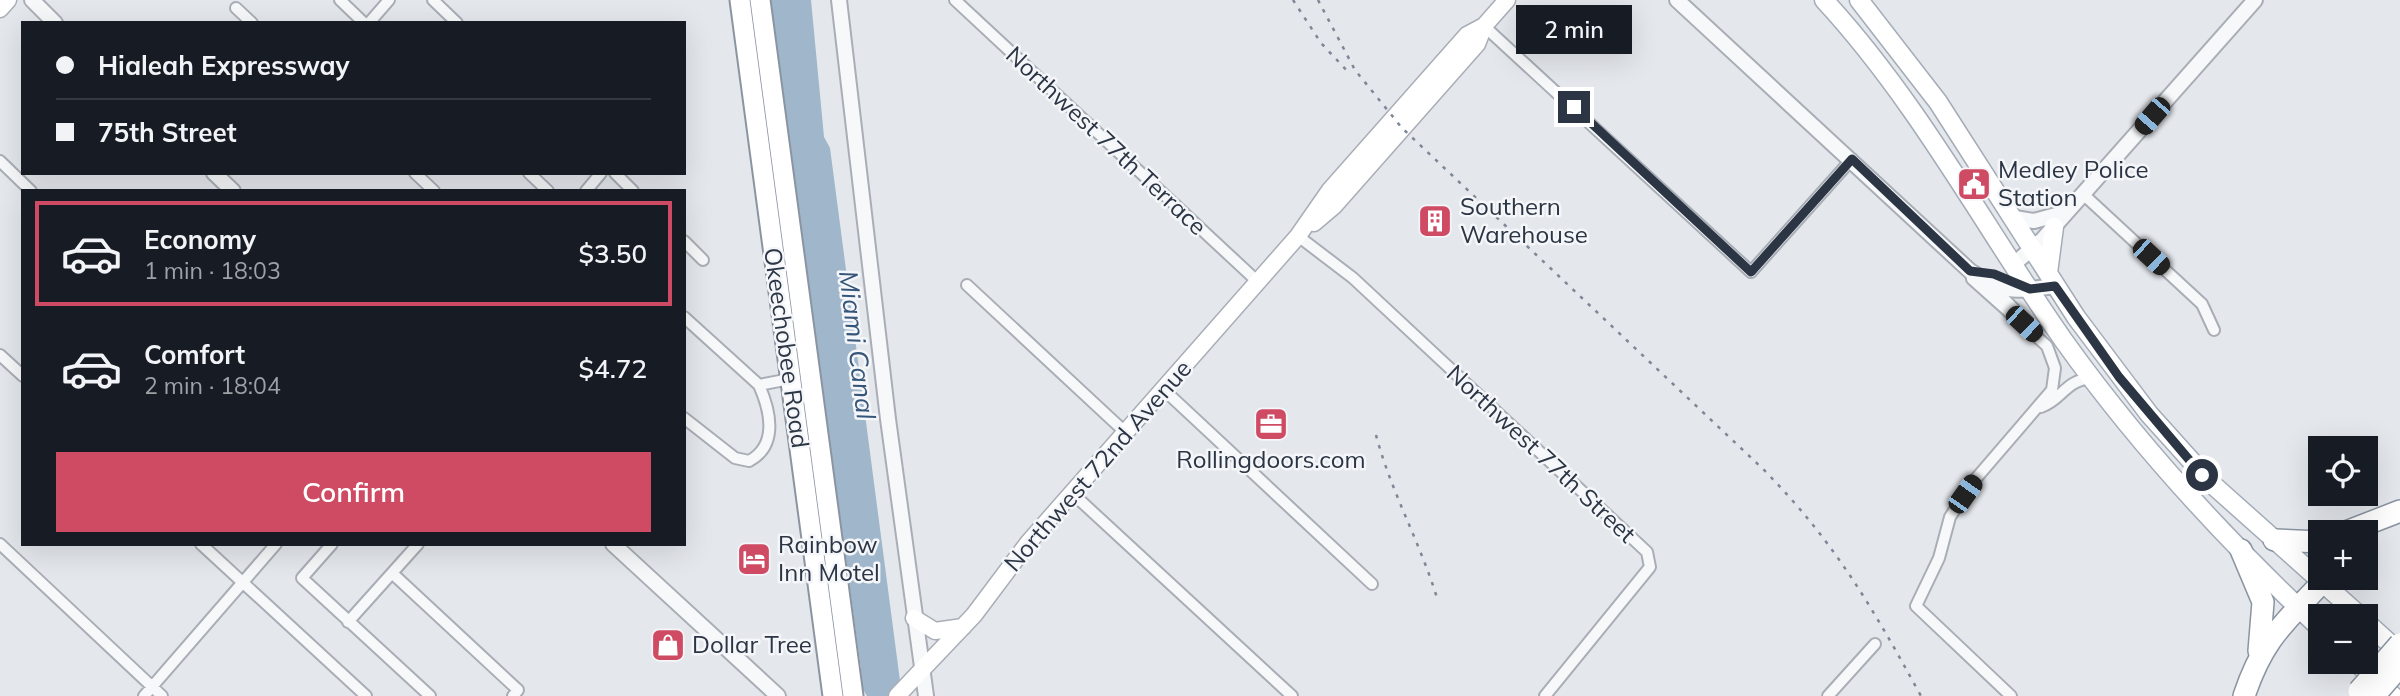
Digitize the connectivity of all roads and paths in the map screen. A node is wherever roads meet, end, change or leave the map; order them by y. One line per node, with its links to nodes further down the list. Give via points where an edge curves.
1 (8, 0): 16 (main road)
2 (32, 0): 17 (street)
3 (340, 0): 19 (street)
4 (389, 0): 20 (street)
5 (433, 0): 21 (street)
6 (740, 0): 56 (highway, Okeechobee Road)
7 (760, 0): 104 (highway, Okeechobee Road)
8 (839, 0): 83 (street)
9 (955, 0): 47 (street, Northwest 77th Terrace)
10 (1507, 0): 22 (main road, Northwest 72nd Avenue)
11 (1677, 0): 23 (street)
12 (1824, 0): 44 (main road, via 1907,102)
13 (1859, 0): 38 (main road, via 1938,102)
14 (2255, 0): 36 (street)
15 (236, 8): 18 (street)
16 (0, 9)
17 (53, 21)
18 (249, 21)
19 (364, 21)
20 (368, 21)
21 (455, 21)
22 (1484, 26): 23 (street, via 1751,272); 40 (main road, Northwest 72nd Avenue, via 1477,44 1424,105 1334,206)
23 (1852, 159): 45 (street)
24 (0, 161): 30 (street)
25 (216, 175): 31 (street)
26 (417, 175): 32 (street)
27 (531, 175): 33 (street)
28 (599, 175): 34 (street)
29 (617, 175): 35 (street)
30 (29, 189)
31 (231, 189)
32 (432, 189)
33 (546, 189)
34 (588, 189)
35 (631, 189)
36 (2083, 194): 37 (street); 52 (street, via 2202,304)
37 (2067, 212): 38 (street, via 2036,221); 39 (street)
38 (2015, 218): 42 (main road)
39 (2053, 227): 42 (street); 46 (main road)
40 (1298, 236): 47 (main road, Northwest 72nd Avenue); 107 (street, Northwest 77th Street, via 1353,278 1647,552 1650,567)
41 (686, 243): 43 (street)
42 (2033, 248): 44 (street); 46 (main road)
43 (703, 260)
44 (2014, 264): 49 (main road)
45 (1979, 275): 49 (street, via 1994,274); 51 (street); 51 (street, via 1972,279)
46 (2052, 279): 49 (street); 65 (main road, via 2109,363 2171,441)
47 (1258, 282): 58 (main road, Northwest 72nd Avenue)
48 (967, 285): 61 (street)
49 (2030, 289): 55 (main road)
50 (686, 319): 57 (street)
51 (2024, 324): 59 (street, via 2050,350 2055,368 2053,386)
52 (2214, 330)
53 (0, 355): 54 (street)
54 (21, 374)
55 (2091, 378): 59 (street, via 2070,383 2052,403); 73 (main road, via 2163,466)
56 (790, 379): 57 (street); 94 (highway, Okeechobee Road)
57 (760, 385): 60 (street, via 771,419 765,445 749,461 740,460)
58 (1163, 390): 61 (main road, Northwest 72nd Avenue); 77 (street)
59 (2038, 407): 109 (street, via 1950,517 1939,558 1916,606)
60 (686, 420)
61 (1125, 432): 62 (main road, Northwest 72nd Avenue)
62 (1072, 493): 85 (main road, Northwest 72nd Avenue); 106 (street)
63 (2393, 515): 64 (highway)
64 (2378, 527)
65 (2274, 540): 66 (highway); 74 (main road)
66 (2308, 541)
67 (0, 544): 95 (street)
68 (203, 546): 76 (street)
69 (274, 546): 76 (street)
70 (330, 546): 84 (street, via 303,578)
71 (416, 546): 75 (street)
72 (615, 546): 102 (street)
73 (2241, 550): 81 (main road); 90 (highway, via 2263,602)
74 (2308, 567)
75 (392, 573): 84 (street); 101 (street, via 518,690)
76 (243, 584): 95 (street); 99 (street)
77 (1372, 584)
78 (2313, 590): 81 (highway)
79 (2335, 590): 80 (main road)
80 (2348, 604)
81 (2297, 606): 82 (main road); 90 (highway)
82 (2308, 617)
83 (914, 618): 85 (main road, via 935,631); 92 (street)
84 (348, 622): 100 (street)
85 (963, 627): 92 (main road, Northwest 72nd Avenue)
86 (2378, 633): 89 (main road)
87 (2400, 644): 97 (highway, bridge)
88 (1875, 645): 108 (street)
89 (2400, 653)
90 (2260, 657): 110 (highway)
91 (2400, 666): 97 (highway, bridge)
92 (922, 670): 96 (main road, Northwest 72nd Avenue); 105 (street)
93 (2369, 674): 111 (main road)
94 (832, 688): 103 (highway)
95 (148, 692): 98 (street)
96 (900, 692)
97 (2362, 694)
98 (162, 696)
99 (366, 696)
100 (430, 696)
101 (513, 696)
102 (778, 696)
103 (819, 696)
104 (853, 696)
105 (926, 696)
106 (1292, 696)
107 (1545, 696)
108 (1828, 696)
109 (2011, 696)
110 (2244, 696)
111 (2393, 696)

